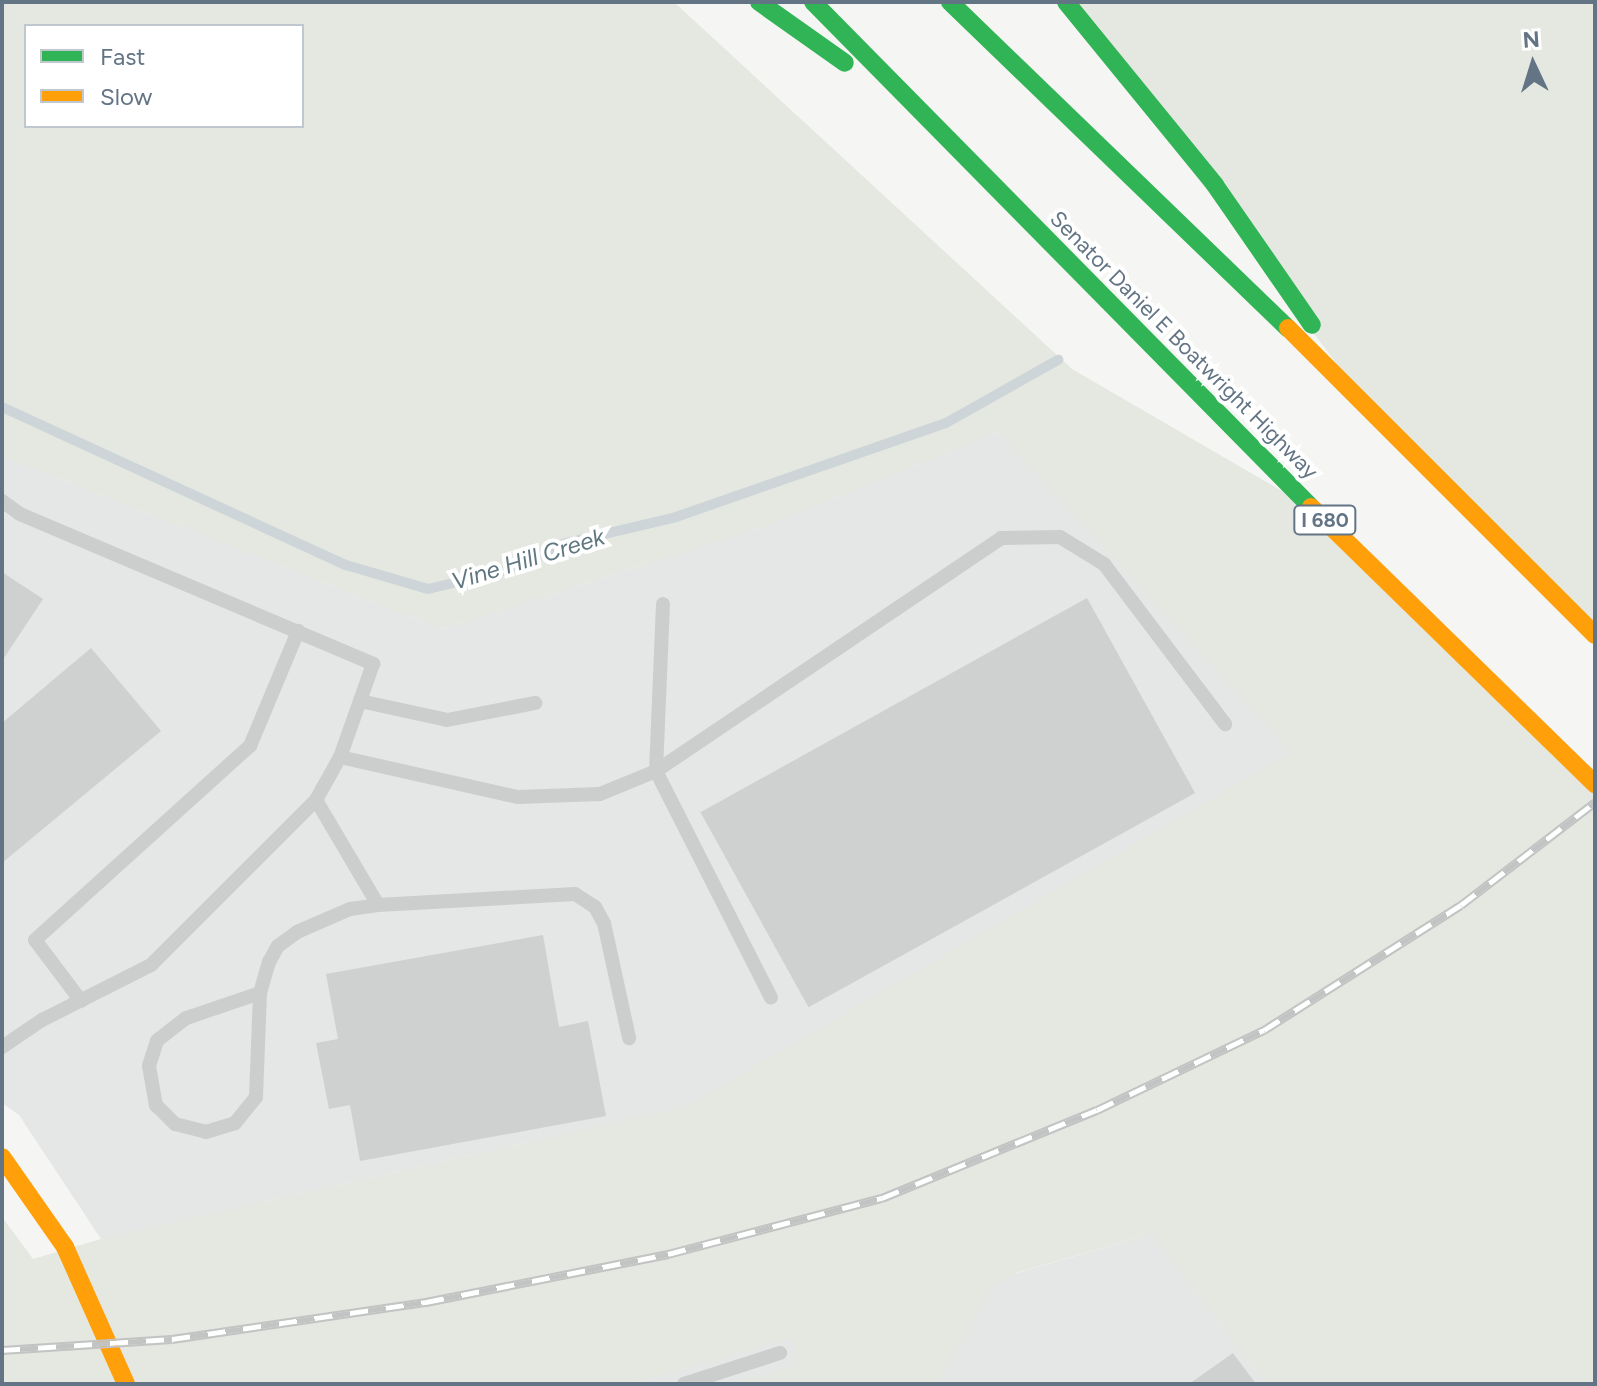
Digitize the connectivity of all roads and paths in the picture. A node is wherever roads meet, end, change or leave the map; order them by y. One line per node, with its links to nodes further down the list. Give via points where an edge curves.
1 (759, 2): 5 (main road)
2 (813, 2): 5 (main road, Senator Daniel E Boatwright Highway / I 680)
3 (950, 2): 6 (main road)
4 (1066, 2): 6 (main road, via 1215,185)
5 (943, 132): 16 (main road, Senator Daniel E Boatwright Highway / I 680, via 1313,509)
6 (1366, 403): 10 (main road)
7 (2, 501): 9 (lane, via 20,514)
8 (663, 604): 15 (lane)
9 (298, 631): 11 (lane, via 373,664); 21 (lane, via 250,746 35,940)
10 (1595, 635)
11 (360, 701): 12 (lane, via 447,720); 14 (lane)
12 (535, 703)
13 (1225, 724): 15 (lane, via 1104,564 1060,537 1001,538)
14 (340, 757): 15 (lane, via 518,797 600,794); 17 (lane)
15 (656, 771): 20 (lane)
16 (1595, 784)
17 (316, 800): 18 (lane); 21 (lane, via 151,965)
18 (378, 905): 19 (lane, via 350,909 278,946); 22 (lane, via 575,894 595,907 604,923)
19 (260, 993): 19 (lane, via 256,1097 235,1123 206,1132 175,1124 156,1105 149,1066 157,1041 186,1018)
20 (771, 998)
21 (81, 1001): 23 (lane)
22 (629, 1038)
23 (2, 1047)
24 (2, 1157): 26 (main road, via 65,1247)
25 (780, 1353): 27 (lane)
26 (126, 1384)
27 (684, 1384)

